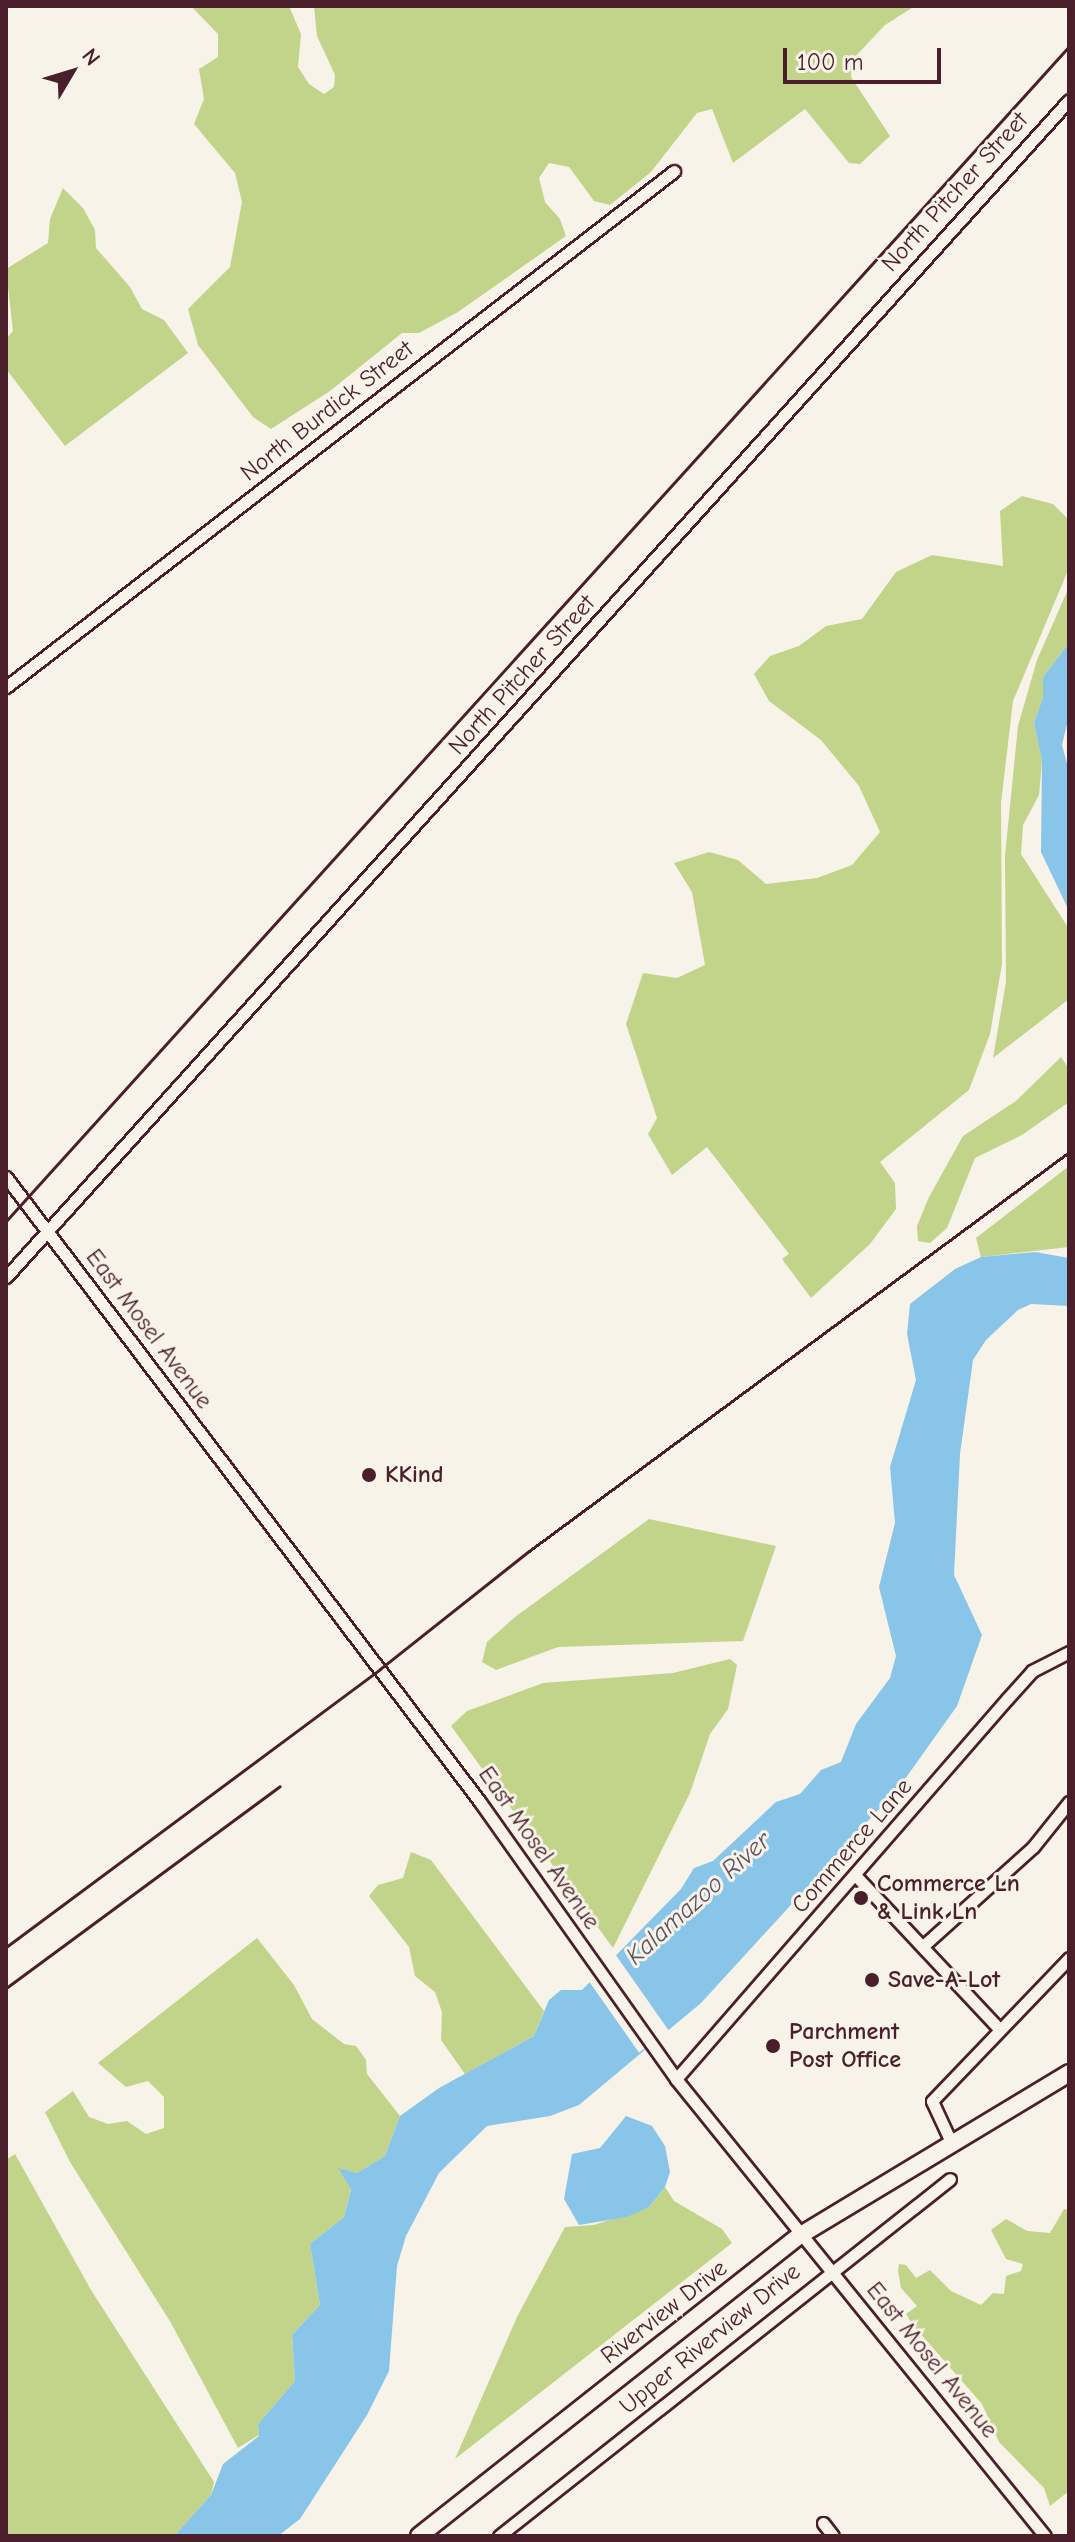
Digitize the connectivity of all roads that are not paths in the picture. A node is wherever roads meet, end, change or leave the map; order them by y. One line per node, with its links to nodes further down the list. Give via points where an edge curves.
1 (1069, 100): 5 (street, North Pitcher Street)
2 (674, 171): 3 (street, North Burdick Street)
3 (6, 687)
4 (6, 1177): 5 (street, East Mosel Avenue)
5 (48, 1233): 6 (street, North Pitcher Street); 14 (street, East Mosel Avenue, via 480,1802)
6 (6, 1277)
7 (1069, 1652): 9 (street, Commerce Lane, via 1032,1671)
8 (1069, 1802): 10 (street, via 1033,1847)
9 (856, 1876): 10 (street); 14 (street, Commerce Lane)
10 (923, 1946): 12 (street)
11 (1069, 1958): 12 (street)
12 (999, 2029): 15 (street, via 932,2101)
13 (1069, 2073): 15 (street, Riverview Drive)
14 (676, 2079): 17 (street, East Mosel Avenue)
15 (951, 2142): 17 (street, Riverview Drive)
16 (950, 2179): 18 (street, Upper Riverview Drive)
17 (799, 2236): 18 (street, East Mosel Avenue); 20 (street, Riverview Drive)
18 (831, 2271): 21 (street, Upper Riverview Drive); 23 (street, East Mosel Avenue)
19 (823, 2523): 22 (street)
20 (419, 2536)
21 (499, 2536)
22 (833, 2536)
23 (1045, 2536)

